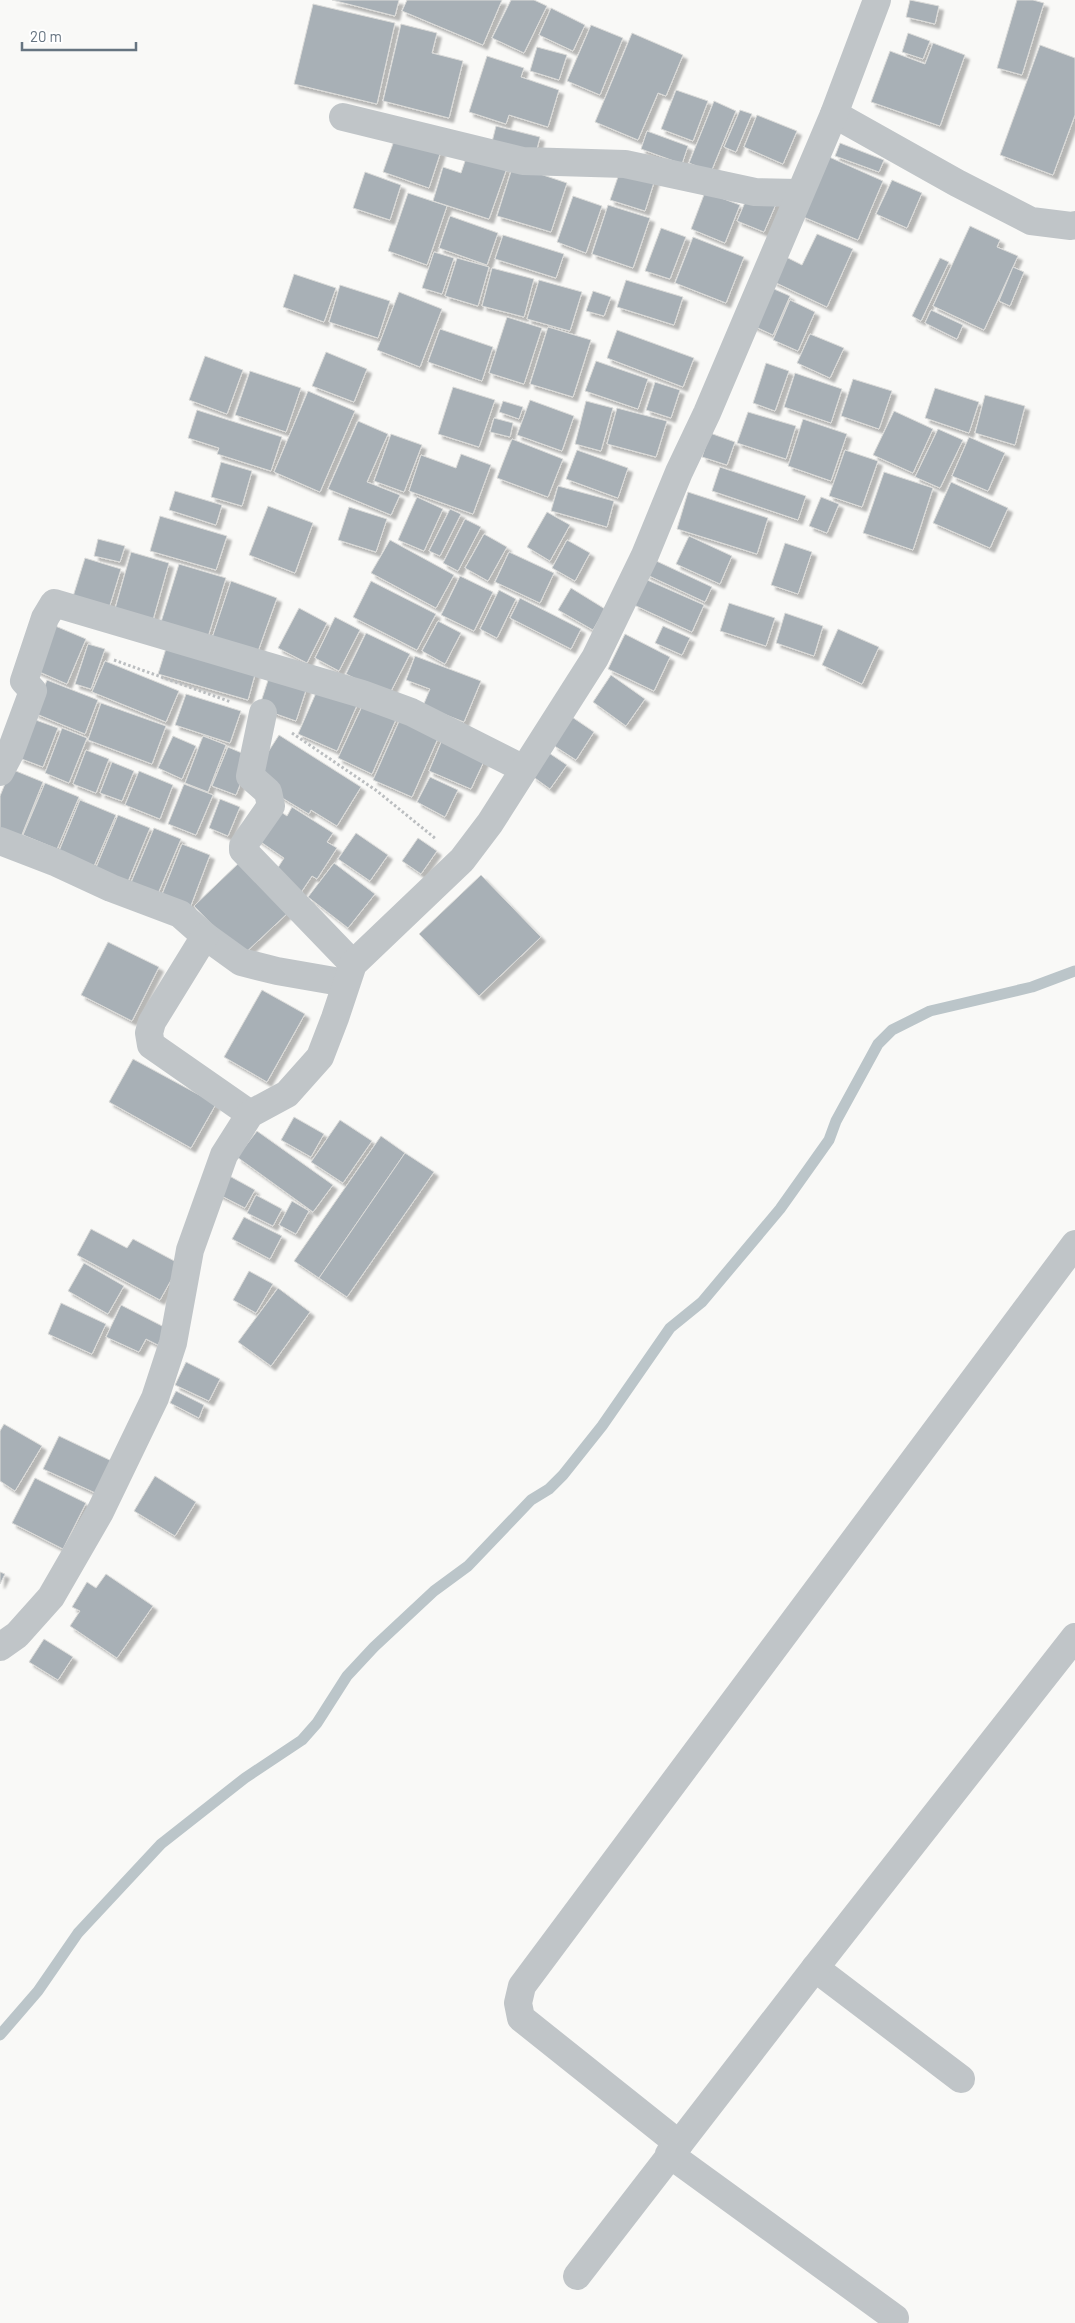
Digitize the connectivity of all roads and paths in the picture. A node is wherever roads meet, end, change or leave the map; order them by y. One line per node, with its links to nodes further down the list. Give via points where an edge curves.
1 (877, 0): 2 (street)
2 (834, 114): 4 (street); 5 (street, via 1031,221)
3 (343, 117): 4 (street, via 522,161 625,164 756,192)
4 (799, 193): 8 (street, via 645,555 595,658)
5 (1075, 225)
6 (114, 660): 7 (path)
7 (263, 713): 11 (path, via 377,791); 13 (street, via 250,776 268,792 271,806 242,846 243,850)
8 (524, 769): 9 (street, via 411,712 362,694 54,603 45,618 24,681 33,691); 11 (street)
9 (0, 772)
10 (0, 841): 12 (street, via 180,914)
11 (462, 860): 13 (street)
12 (205, 936): 13 (street, via 241,962 277,971); 14 (street, via 152,1022 149,1033 151,1046)
13 (350, 974): 14 (street, via 320,1056 286,1094)
14 (250, 1114): 17 (street, via 224,1155 203,1210 190,1250 173,1343 155,1398 100,1512 51,1597 17,1635)
15 (1075, 1244): 20 (street, via 522,1986 518,2003 521,2018)
16 (1075, 1637): 18 (street)
17 (0, 1647)
18 (815, 1968): 19 (street); 20 (street)
19 (961, 2079)
20 (674, 2149): 21 (street); 22 (street)
21 (577, 2276)
22 (895, 2318)

